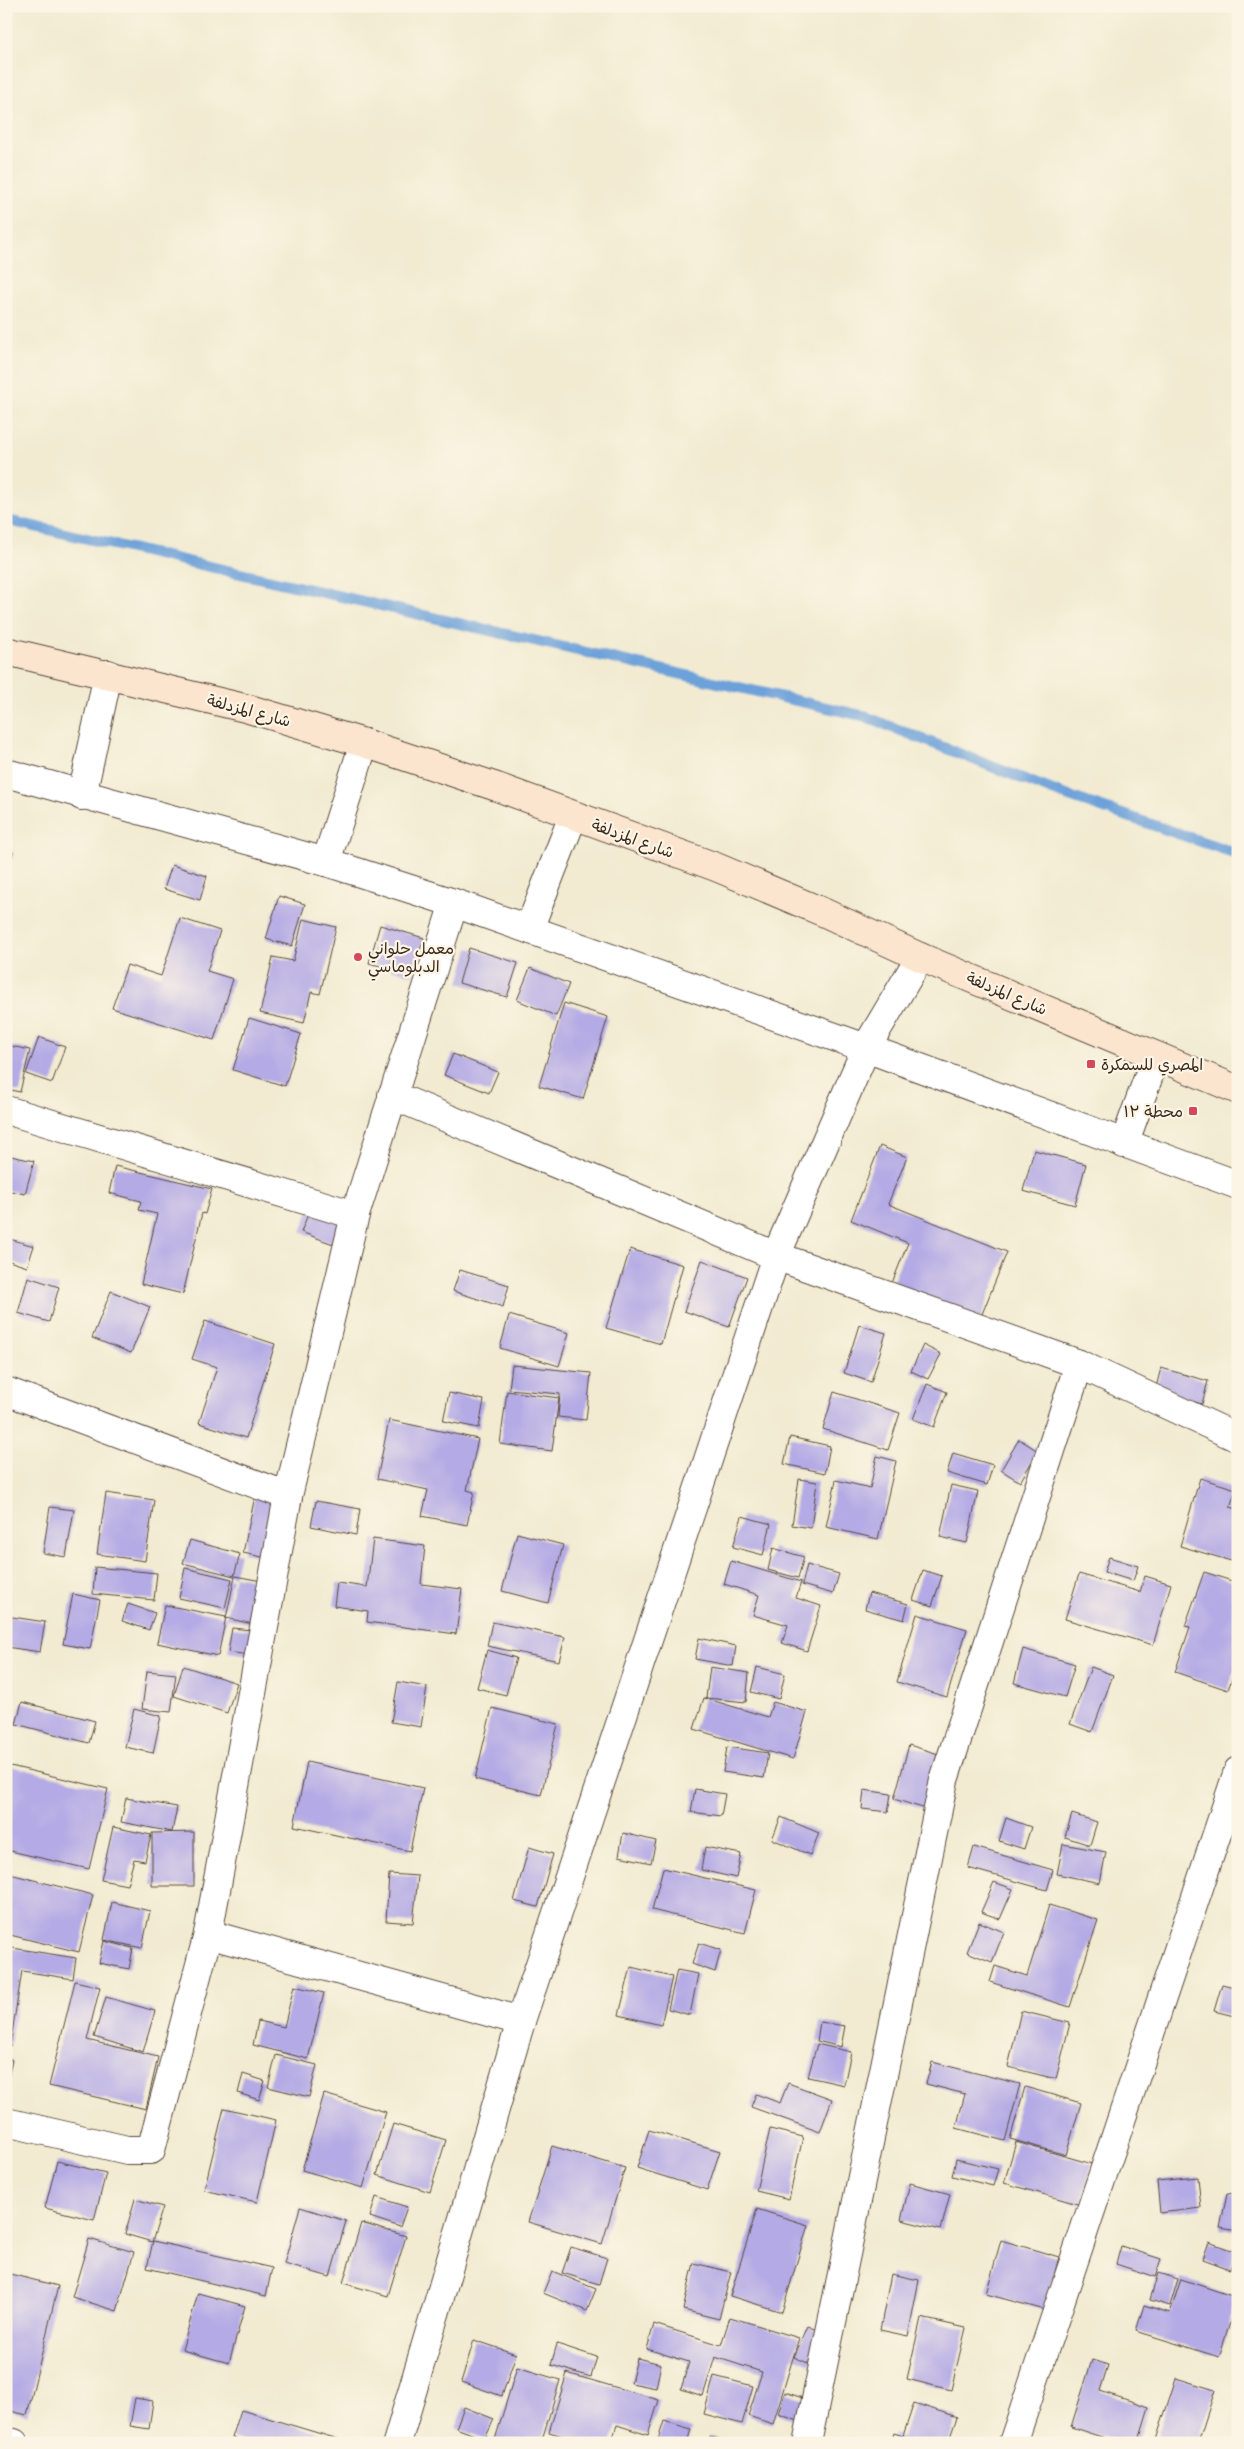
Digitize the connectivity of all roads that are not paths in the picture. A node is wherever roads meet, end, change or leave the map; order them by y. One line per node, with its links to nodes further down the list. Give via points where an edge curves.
1 (6, 651): 2 (street, شارع المزدلفة)
2 (108, 674): 3 (street, شارع المزدلفة, via 249,708); 5 (street)
3 (364, 743): 6 (street, شارع المزدلفة); 7 (street)
4 (6, 773): 5 (street)
5 (82, 796): 7 (street)
6 (573, 816): 9 (street); 10 (street, شارع المزدلفة, via 716,867)
7 (326, 862): 8 (street)
8 (454, 903): 9 (street); 14 (street)
9 (529, 929): 11 (street)
10 (920, 957): 11 (street); 12 (street, شارع المزدلفة)
11 (866, 1048): 16 (street); 19 (street)
12 (1156, 1056): 13 (street, شارع المزدلفة); 16 (street)
13 (1238, 1090)
14 (392, 1095): 18 (street); 19 (street)
15 (6, 1110): 18 (street)
16 (1124, 1144): 17 (street)
17 (1238, 1185)
18 (355, 1215): 23 (street)
19 (776, 1256): 20 (street); 26 (street)
20 (1079, 1364): 22 (street); 31 (street, via 944,1780)
21 (6, 1391): 23 (street)
22 (1238, 1438)
23 (288, 1496): 25 (street)
24 (1238, 1771): 32 (street)
25 (208, 1934): 26 (street); 27 (street, via 151,2150 126,2150)
26 (521, 2021): 30 (street)
27 (6, 2122)
28 (6, 2441): 29 (street)
29 (14, 2443)
30 (397, 2443)
31 (807, 2443)
32 (1013, 2443)

